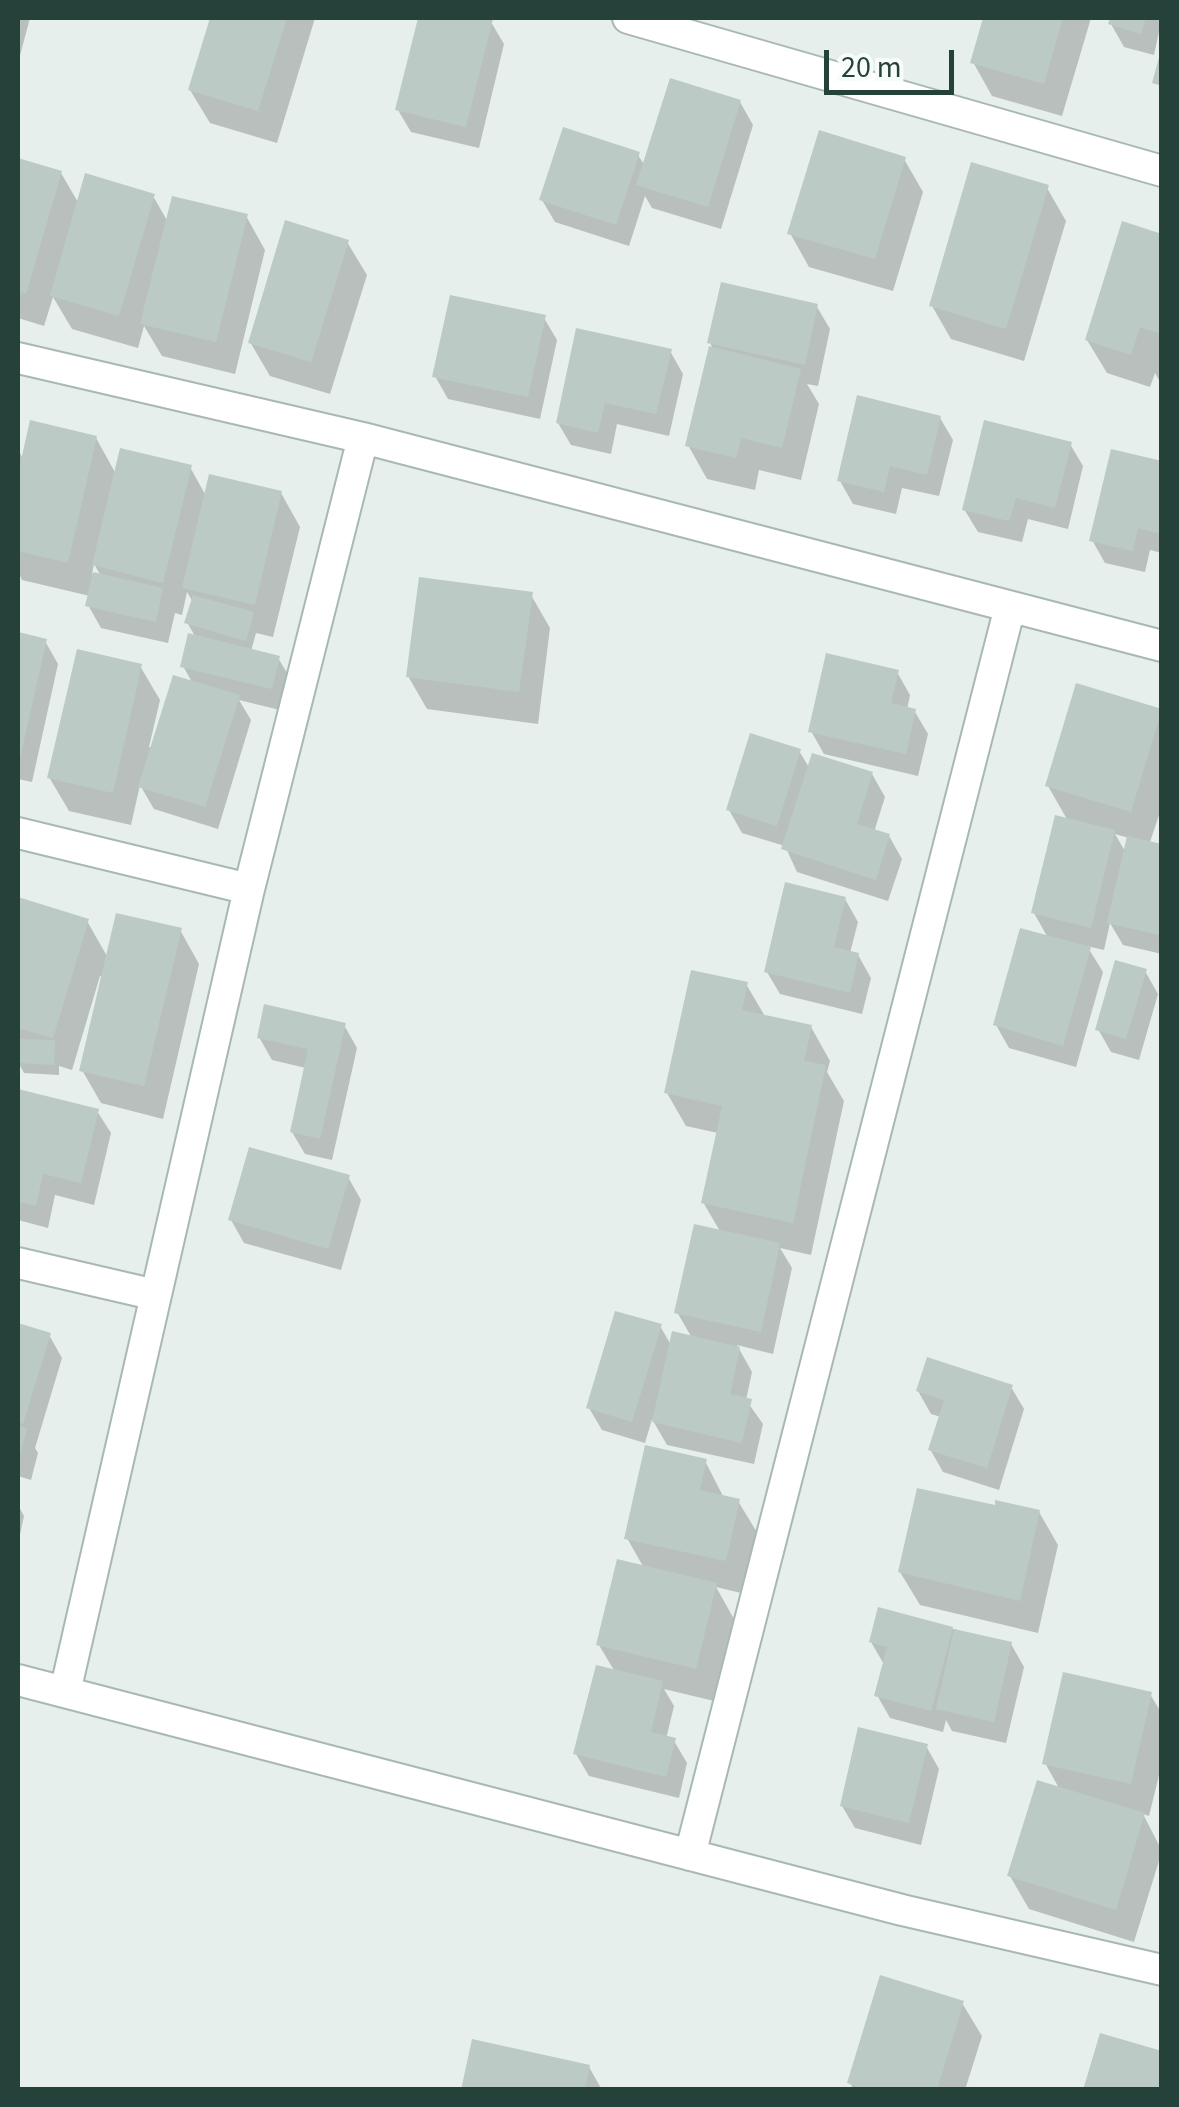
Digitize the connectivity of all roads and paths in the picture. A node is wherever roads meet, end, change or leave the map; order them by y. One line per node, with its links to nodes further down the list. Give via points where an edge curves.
1 (628, 18): 2 (street)
2 (1162, 171)
3 (18, 358): 4 (street)
4 (363, 438): 5 (street); 8 (street)
5 (1010, 606): 6 (street); 13 (street)
6 (1162, 646)
7 (18, 834): 8 (street)
8 (249, 889): 10 (street)
9 (18, 1263): 10 (street)
10 (156, 1295): 12 (street)
11 (18, 1680): 12 (street)
12 (65, 1692): 13 (street)
13 (690, 1854): 14 (street)
14 (1162, 1970)

